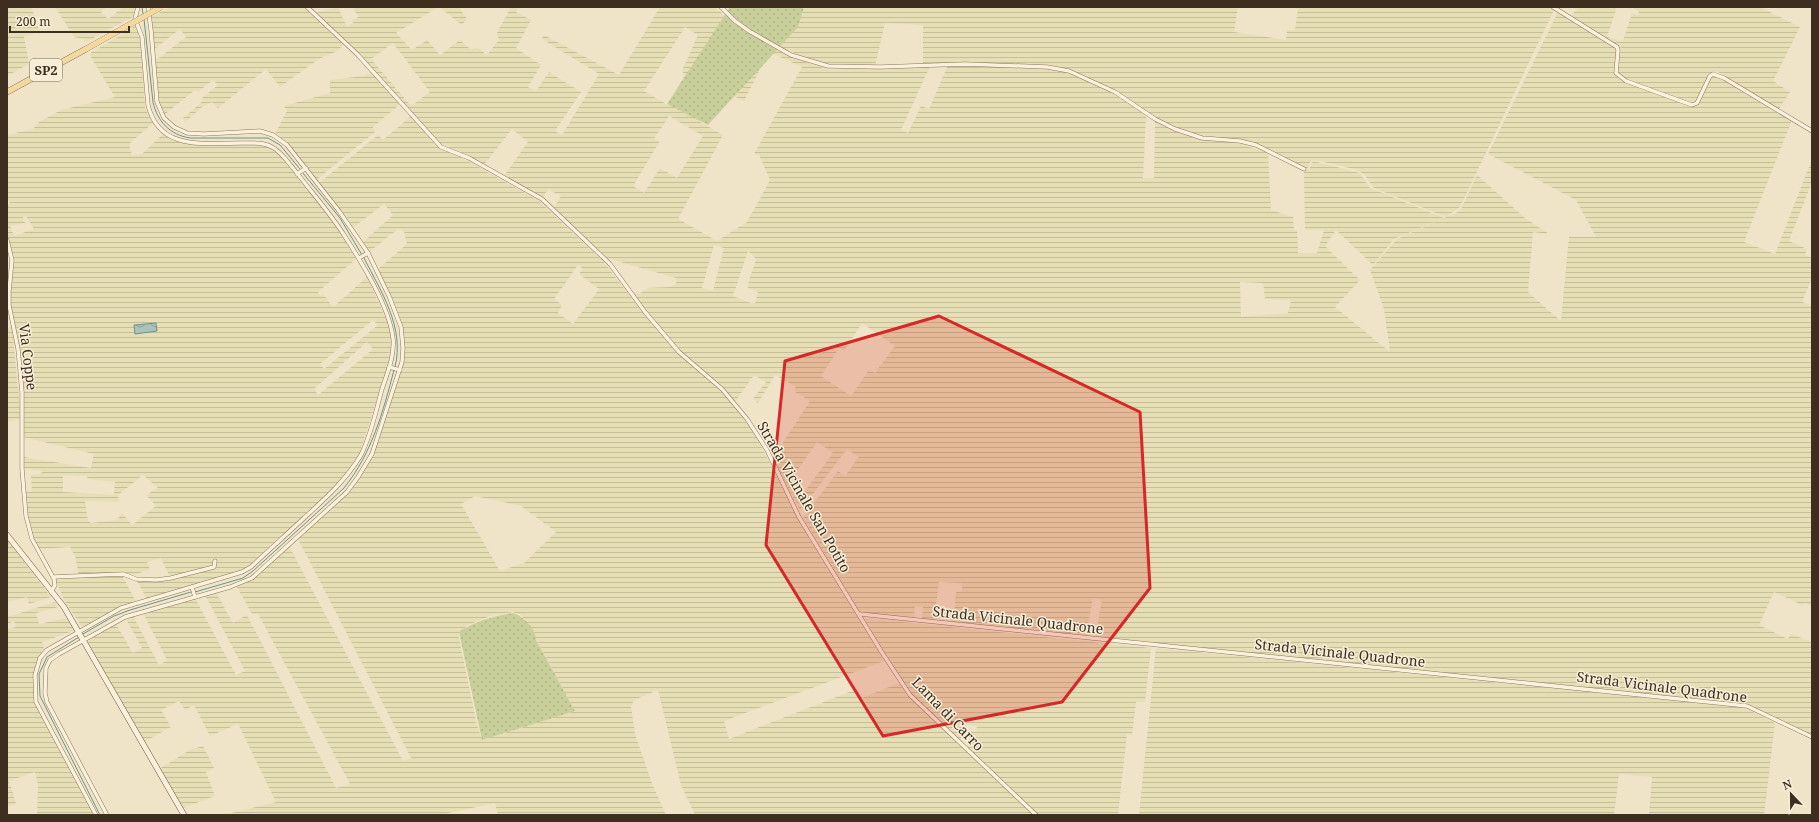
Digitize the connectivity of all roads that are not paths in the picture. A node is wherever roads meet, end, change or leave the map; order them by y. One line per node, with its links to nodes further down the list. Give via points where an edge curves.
1 (138, 7): 8 (street, via 135,19 142,37)
2 (148, 7): 7 (street)
3 (161, 7): 9 (main road, SP2, bridge)
4 (307, 7): 29 (street, Strada Vicinale San Potito, via 357,54 441,147 469,158 542,199 610,264 645,312 679,352 722,389 747,420 767,450 799,517)
5 (721, 7): 14 (street, via 749,31 791,55 828,66 965,64 1047,67 1069,71 1115,92 1175,129 1202,138 1256,145)
6 (1553, 7): 10 (street, via 1617,47 1616,73 1626,81 1692,105 1697,103 1710,76 1714,74)
7 (154, 57): 8 (street); 11 (street, via 157,102 164,118 179,130)
8 (144, 58): 12 (street, via 148,104 156,123 164,132 178,140)
9 (7, 92)
10 (1812, 131)
11 (204, 134): 12 (street); 13 (street, via 260,131 287,145)
12 (203, 143): 15 (street, via 265,144 274,148)
13 (306, 168): 15 (street); 17 (street, via 340,211)
14 (1304, 169)
15 (297, 174): 18 (street, via 329,213)
16 (7, 240): 25 (street, Via Coppe, via 12,260 9,305 18,349 22,392 22,469 26,516 32,539)
17 (368, 253): 18 (street); 20 (street, via 401,327 403,348)
18 (359, 258): 19 (street, via 391,327 394,340)
19 (389, 366): 20 (street); 21 (street, via 361,454 342,483)
20 (400, 370): 22 (street, via 366,466 347,492)
21 (298, 523): 22 (street); 26 (street, via 251,567)
22 (305, 531): 28 (street, via 252,578 230,588)
23 (7, 535): 27 (main road)
24 (215, 561): 25 (street, via 214,567 166,580 136,579 123,574)
25 (53, 578): 27 (street, via 55,585)
26 (192, 587): 28 (street); 30 (street, via 121,608)
27 (52, 590): 30 (main road)
28 (195, 597): 30 (street, via 125,617)
29 (860, 614): 33 (street, Strada Vicinale Quadrone, via 1747,706); 39 (street, Lama di Carro, via 910,695)
30 (82, 635): 31 (street, via 47,650 40,658); 32 (street, via 50,660); 38 (main road)
31 (36, 669): 32 (street); 35 (street, via 36,702)
32 (45, 671): 34 (street, via 47,702)
33 (1812, 736)
34 (94, 791): 35 (street); 37 (street)
35 (85, 796): 36 (street)
36 (96, 815)
37 (107, 815)
38 (184, 815)
39 (1036, 815)

